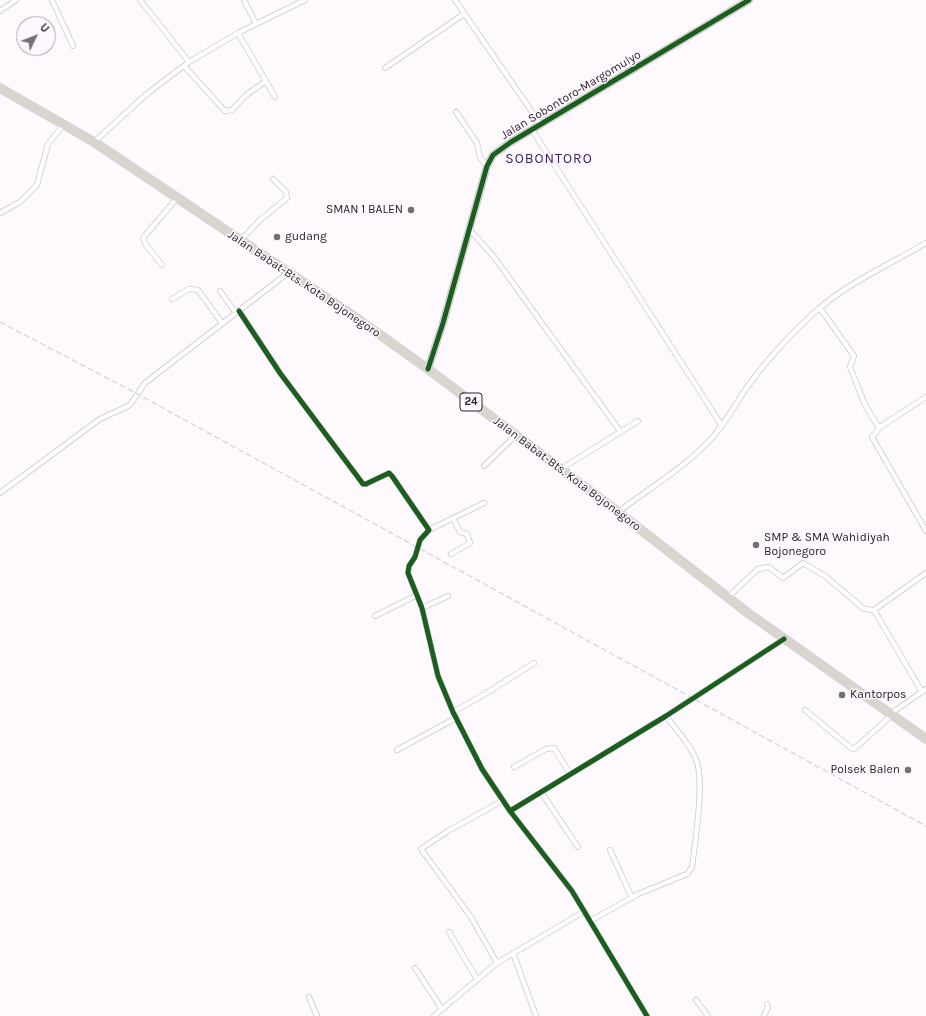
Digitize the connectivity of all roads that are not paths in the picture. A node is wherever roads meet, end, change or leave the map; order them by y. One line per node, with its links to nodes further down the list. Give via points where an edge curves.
1 (16, 0): 8 (street)
2 (52, 0): 12 (street)
3 (140, 0): 13 (street)
4 (244, 0): 10 (street)
5 (305, 0): 10 (street)
6 (455, 0): 9 (street)
7 (749, 0): 21 (street, Jalan Sobontoro-Margomulyo)
8 (0, 10)
9 (464, 14): 15 (street); 21 (street)
10 (256, 24): 11 (street)
11 (238, 33): 13 (street); 16 (street)
12 (73, 46)
13 (189, 62): 14 (street)
14 (184, 66): 16 (street, via 225,111 232,110 246,95); 23 (street, via 148,93)
15 (385, 68)
16 (266, 81): 18 (street)
17 (0, 88): 20 (highway, Jalan Babat-Bts. Kota Bojonegoro / 24)
18 (275, 97)
19 (456, 112): 24 (street, via 477,143 480,158)
20 (64, 124): 23 (highway, Jalan Babat-Bts. Kota Bojonegoro / 24); 27 (street, via 48,144 37,185 20,202)
21 (541, 125): 22 (street, Jalan Sobontoro-Margomulyo)
22 (532, 130): 24 (street, Jalan Sobontoro-Margomulyo, via 497,152); 41 (street)
23 (94, 142): 26 (highway, Jalan Babat-Bts. Kota Bojonegoro / 24)
24 (487, 166): 28 (street, Jalan Sobontoro-Margomulyo)
25 (273, 179): 29 (street, via 286,192 287,198)
26 (177, 198): 29 (highway, Jalan Babat-Bts. Kota Bojonegoro / 24); 31 (street, via 143,238)
27 (0, 213)
28 (470, 230): 38 (street, Jalan Sobontoro-Margomulyo); 43 (street, via 494,257)
29 (240, 241): 32 (highway, Jalan Babat-Bts. Kota Bojonegoro / 24)
30 (926, 243): 35 (street, via 853,285)
31 (162, 265)
32 (288, 273): 36 (street); 38 (highway, Jalan Babat-Bts. Kota Bojonegoro / 24)
33 (220, 291): 36 (street)
34 (172, 299): 37 (street, via 190,289 198,290)
35 (820, 308): 41 (street, via 774,353 748,386); 42 (street, via 854,356 850,367 865,405)
36 (238, 312): 37 (street); 51 (street, via 363,484 388,473)
37 (222, 323): 47 (street, via 145,383 130,405 100,419)
38 (428, 369): 44 (highway, Jalan Babat-Bts. Kota Bojonegoro / 24)
39 (926, 397): 42 (street)
40 (638, 421): 43 (street)
41 (722, 426): 49 (street, via 689,461)
42 (879, 428): 52 (street, via 873,435 873,441)
43 (620, 431): 46 (street)
44 (516, 436): 45 (street); 46 (highway, Jalan Babat-Bts. Kota Bojonegoro / 24)
45 (484, 466)
46 (561, 469): 49 (highway, Jalan Babat-Bts. Kota Bojonegoro / 24)
47 (0, 493)
48 (484, 503): 50 (street)
49 (618, 512): 57 (highway, Jalan Babat-Bts. Kota Bojonegoro / 24)
50 (453, 518): 51 (street); 53 (street, via 460,532 467,534 470,543)
51 (429, 530): 55 (street, via 420,540 408,569)
52 (926, 530)
53 (451, 554)
54 (926, 573): 59 (street)
55 (417, 595): 58 (street); 60 (street)
56 (448, 596): 58 (street)
57 (728, 597): 59 (street, via 758,568 769,567 783,578 802,563 825,576 864,609); 61 (highway, Jalan Babat-Bts. Kota Bojonegoro / 24)
58 (422, 608): 65 (street, via 432,653)
59 (874, 610): 63 (street)
60 (375, 616)
61 (784, 639): 66 (highway, Jalan Babat-Bts. Kota Bojonegoro / 24); 67 (street)
62 (534, 664): 65 (street)
63 (924, 690): 66 (street)
64 (805, 710): 66 (street, via 854,749)
65 (453, 712): 68 (street)
66 (891, 714): 69 (highway, Jalan Babat-Bts. Kota Bojonegoro / 24)
67 (666, 716): 72 (street); 78 (street, via 692,752 699,768 698,816 692,867 687,874)
68 (456, 718): 70 (street); 74 (street, via 482,769)
69 (926, 739)
70 (396, 750)
71 (514, 767): 72 (street, via 546,749 554,748)
72 (570, 774): 73 (street)
73 (541, 792): 75 (street); 76 (street)
74 (502, 800): 75 (street); 83 (street, via 421,848 471,917)
75 (510, 811): 79 (street)
76 (578, 847)
77 (610, 850): 78 (street)
78 (632, 898): 80 (street)
79 (585, 911): 80 (street); 82 (street)
80 (590, 921): 93 (street)
81 (449, 932): 85 (street)
82 (513, 953): 83 (street); 92 (street)
83 (497, 962): 85 (street)
84 (415, 968): 89 (street)
85 (477, 979): 89 (street)
86 (309, 997): 90 (street)
87 (696, 1000): 94 (street)
88 (767, 1004): 95 (street)
89 (442, 1009): 91 (street)
90 (318, 1016)
91 (434, 1016)
92 (536, 1016)
93 (647, 1016)
94 (708, 1016)
95 (764, 1016)

